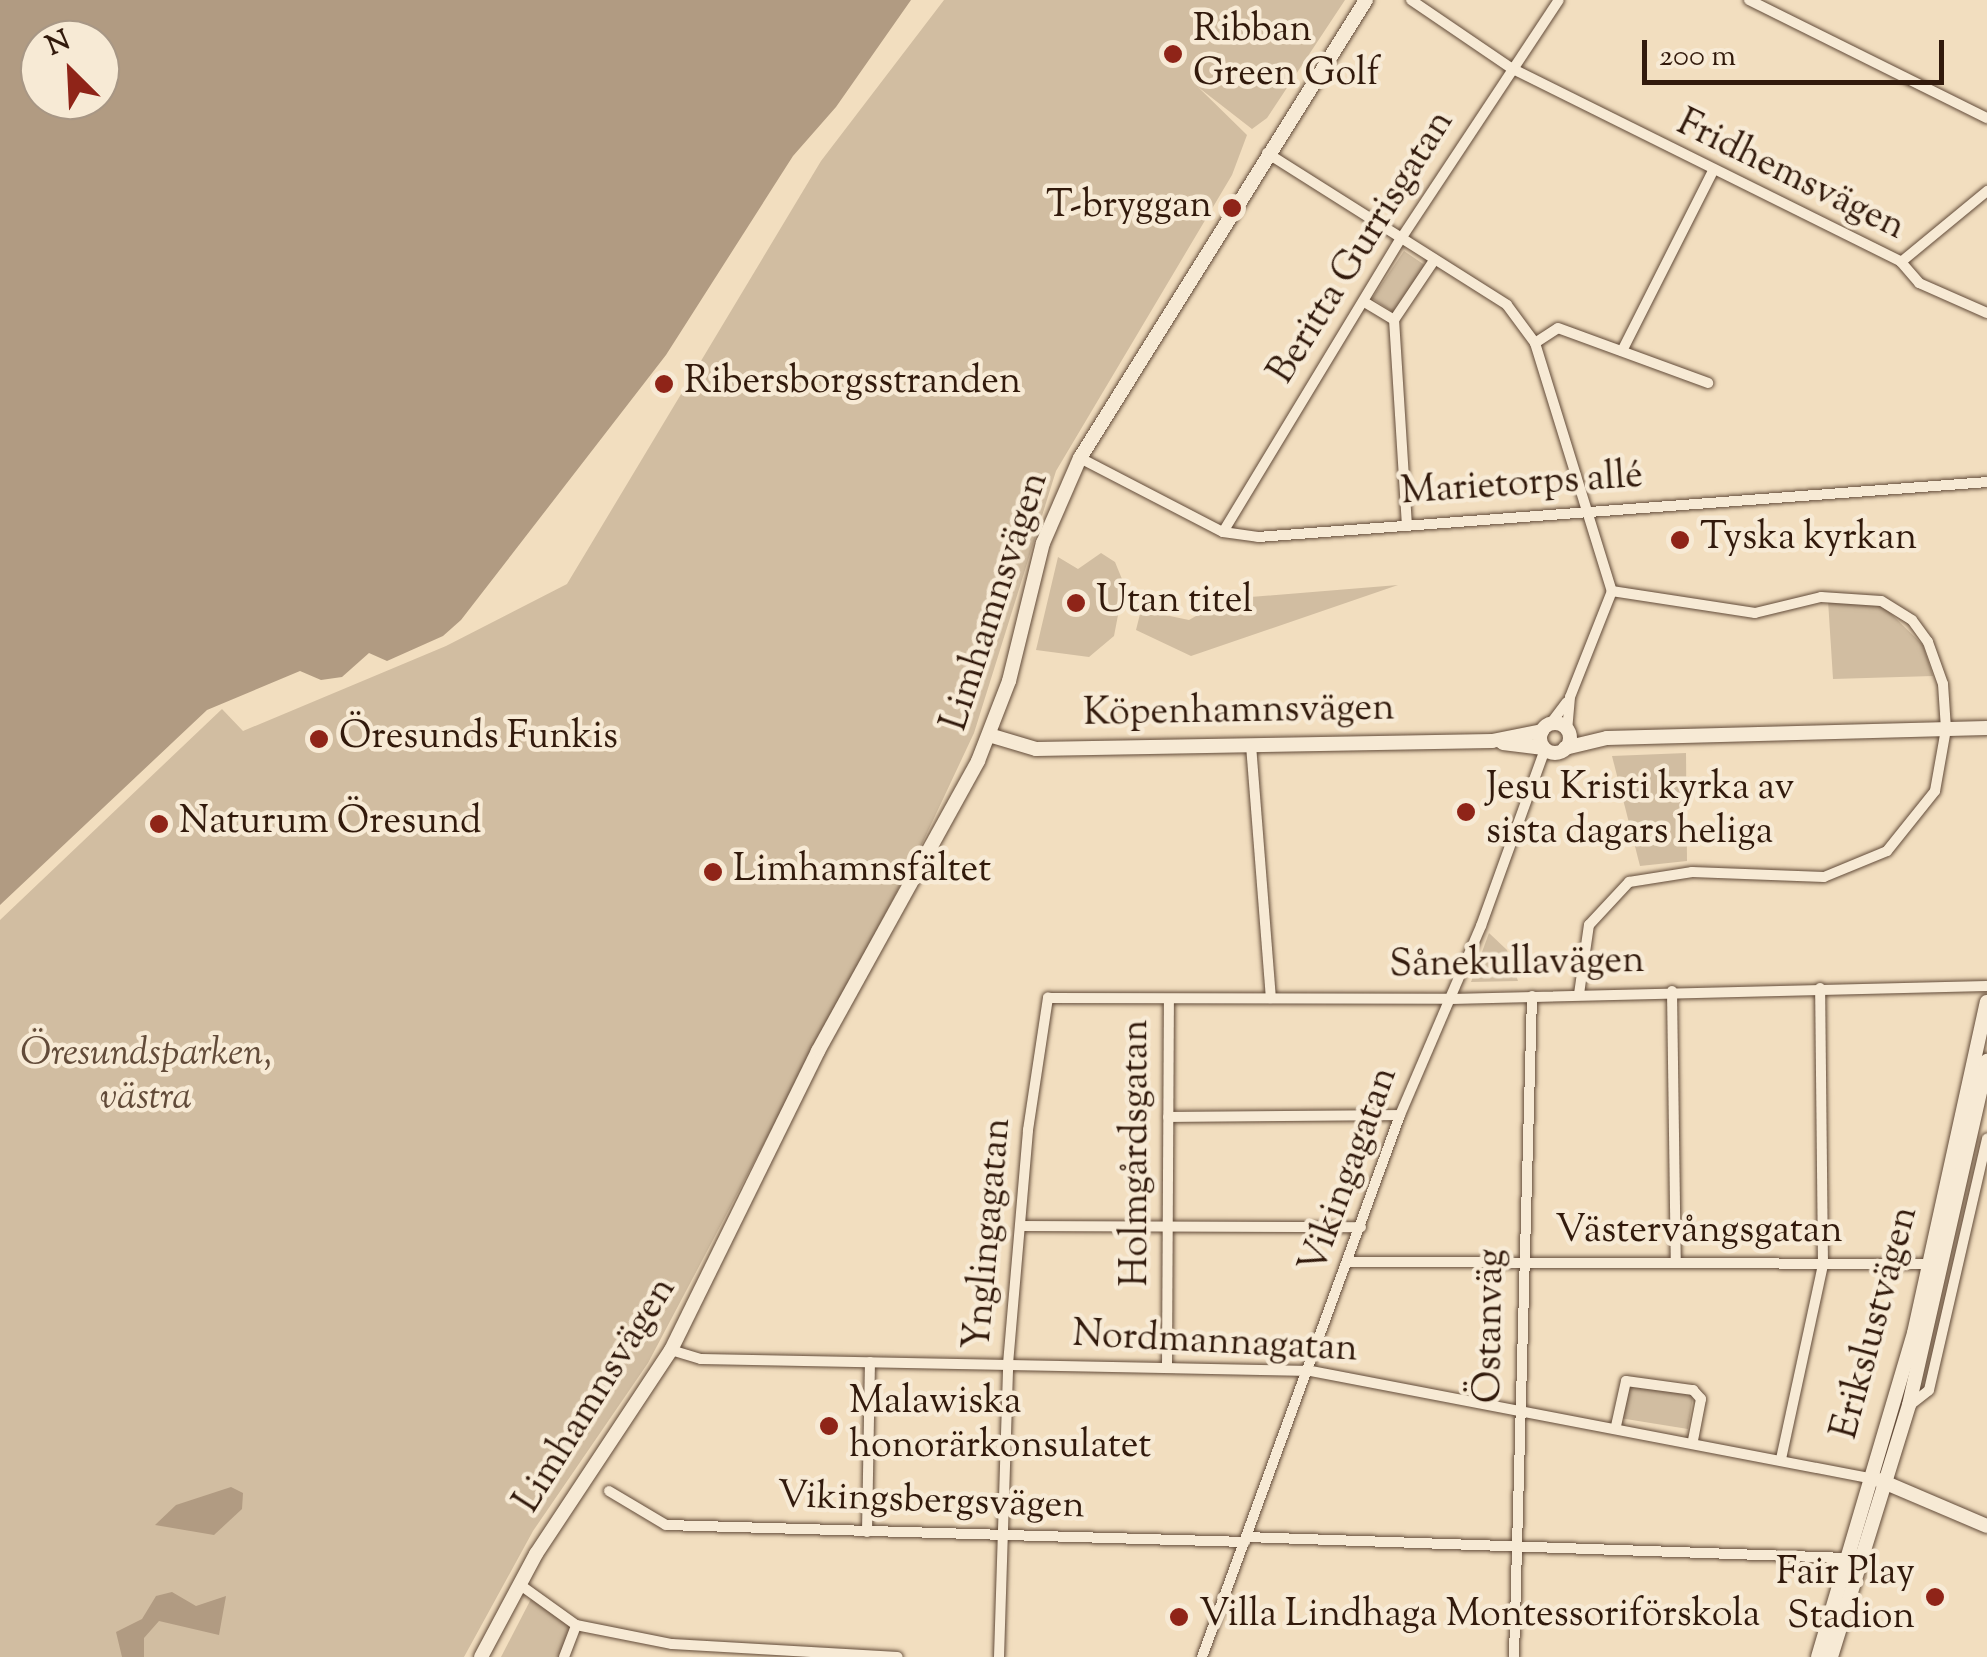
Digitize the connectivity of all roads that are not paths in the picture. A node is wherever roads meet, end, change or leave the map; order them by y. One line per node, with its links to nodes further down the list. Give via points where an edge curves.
1 (1366, 0): 7 (street, Limhamnsvägen)
2 (1412, 0): 5 (street, Fridhemsvägen)
3 (1559, 0): 5 (street, Beritta Gurrisgatan)
4 (1749, 0): 6 (street)
5 (1510, 68): 8 (street, Fridhemsvägen); 10 (street, Beritta Gurrisgatan)
6 (1987, 118)
7 (1267, 153): 10 (street); 19 (street, Limhamnsvägen)
8 (1712, 173): 12 (street, Fridhemsvägen); 17 (street)
9 (1987, 190): 12 (street)
10 (1402, 238): 11 (street); 13 (street, Beritta Gurrisgatan)
11 (1434, 259): 15 (street); 16 (street, via 1507,305)
12 (1901, 262): 14 (street, Fridhemsvägen, via 1919,283)
13 (1366, 302): 15 (street); 23 (street, Beritta Gurrisgatan)
14 (1987, 312)
15 (1394, 320): 22 (street)
16 (1535, 343): 17 (street, via 1558,328); 21 (street)
17 (1622, 351): 18 (street)
18 (1708, 383)
19 (1080, 458): 23 (street, Marietorps allé); 30 (street, Limhamnsvägen, via 1044,543)
20 (1987, 482): 21 (street, Marietorps allé)
21 (1587, 513): 22 (street, Marietorps allé); 24 (street)
22 (1406, 526): 23 (street, Marietorps allé, via 1258,537)
23 (1223, 532)
24 (1612, 590): 25 (street); 28 (street, via 1755,613 1821,597 1871,598 1912,620 1943,684)
25 (1570, 697): 26 (street); 29 (street)
26 (1546, 727): 29 (street, Köpenhamnsvägen); 32 (street, Köpenhamnsvägen); 34 (street)
27 (1987, 728): 28 (street, Köpenhamnsvägen)
28 (1946, 729): 31 (street, Köpenhamnsvägen); 38 (street, via 1934,791 1922,815 1887,851 1852,870 1804,879 1692,872 1629,882 1589,925)
29 (1567, 730): 31 (street, Köpenhamnsvägen); 34 (street)
30 (989, 734): 33 (street, Köpenhamnsvägen, via 1036,749); 57 (street, Limhamnsvägen, via 818,1051)
31 (1607, 738): 34 (street, Köpenhamnsvägen)
32 (1492, 740): 33 (street, Köpenhamnsvägen); 34 (street, Köpenhamnsvägen)
33 (1251, 745): 41 (street)
34 (1552, 749): 42 (street, Vikingagatan)
35 (1987, 986): 36 (street, Sånekullavägen)
36 (1820, 988): 37 (street, Sånekullavägen); 55 (street)
37 (1672, 991): 38 (street, Sånekullavägen); 53 (street)
38 (1579, 994): 39 (street, Sånekullavägen)
39 (1532, 996): 42 (street, Sånekullavägen); 54 (street, Östanväg)
40 (1048, 998): 43 (street, Sånekullavägen); 49 (street, Ynglingagatan)
41 (1271, 998): 42 (street, Sånekullavägen); 43 (street, Sånekullavägen)
42 (1451, 998): 46 (street, Vikingagatan)
43 (1168, 1000): 47 (street, Holmgårdsgatan)
44 (1987, 1002): 56 (street, Erikslustvägen)
45 (1986, 1068): 62 (street, Erikslustvägen)
46 (1400, 1115): 47 (street); 50 (street, Vikingagatan)
47 (1168, 1117): 51 (street, Holmgårdsgatan)
48 (1987, 1139): 62 (street, Erikslustvägen, via 1929,1390)
49 (1020, 1226): 51 (street); 59 (street, Ynglingagatan)
50 (1361, 1227): 51 (street); 52 (street, Vikingagatan)
51 (1168, 1228): 60 (street, Holmgårdsgatan)
52 (1349, 1262): 54 (street, Västervångsgatan); 61 (street, Vikingagatan)
53 (1676, 1263): 54 (street, Västervångsgatan); 55 (street, Västervångsgatan)
54 (1523, 1264): 63 (street, Östanväg)
55 (1823, 1264): 56 (street, Västervångsgatan); 66 (street)
56 (1930, 1264): 67 (street, Erikslustvägen)
57 (671, 1350): 58 (street, Nordmannagatan, via 688,1358); 78 (street, Limhamnsvägen)
58 (870, 1362): 59 (street, Nordmannagatan); 73 (street)
59 (1008, 1364): 60 (street, Nordmannagatan); 74 (street, Ynglingagatan)
60 (1167, 1368): 61 (street, Nordmannagatan)
61 (1310, 1370): 63 (street, Nordmannagatan); 75 (street, Vikingagatan)
62 (1909, 1405): 68 (street, Erikslustvägen)
63 (1520, 1409): 64 (street, Nordmannagatan); 76 (street, Östanväg)
64 (1616, 1426): 65 (street, Nordmannagatan); 65 (street, via 1623,1385 1632,1379 1694,1390 1701,1399)
65 (1693, 1440): 66 (street, Nordmannagatan)
66 (1781, 1459): 67 (street, Nordmannagatan)
67 (1868, 1478): 68 (street); 77 (street, Erikslustvägen)
68 (1886, 1482): 72 (street); 87 (street, Erikslustvägen)
69 (630, 1488): 71 (street)
70 (609, 1491): 71 (street, Vikingsbergsvägen)
71 (623, 1500): 73 (street, Vikingsbergsvägen, via 666,1525)
72 (1987, 1526)
73 (867, 1532): 74 (street, Vikingsbergsvägen)
74 (1002, 1536): 75 (street, Vikingsbergsvägen); 83 (street, Ynglingagatan)
75 (1245, 1540): 76 (street, Vikingsbergsvägen); 84 (street, Vikingagatan)
76 (1514, 1546): 77 (street, Vikingsbergsvägen); 85 (street, Östanväg)
77 (1846, 1558): 86 (street, Erikslustvägen)
78 (519, 1584): 79 (street); 80 (street, Limhamnsvägen)
79 (576, 1625): 81 (street); 82 (street, via 672,1644)
80 (481, 1657)
81 (564, 1657)
82 (898, 1657)
83 (999, 1657)
84 (1202, 1657)
85 (1514, 1657)
86 (1818, 1657)
87 (1831, 1657)

